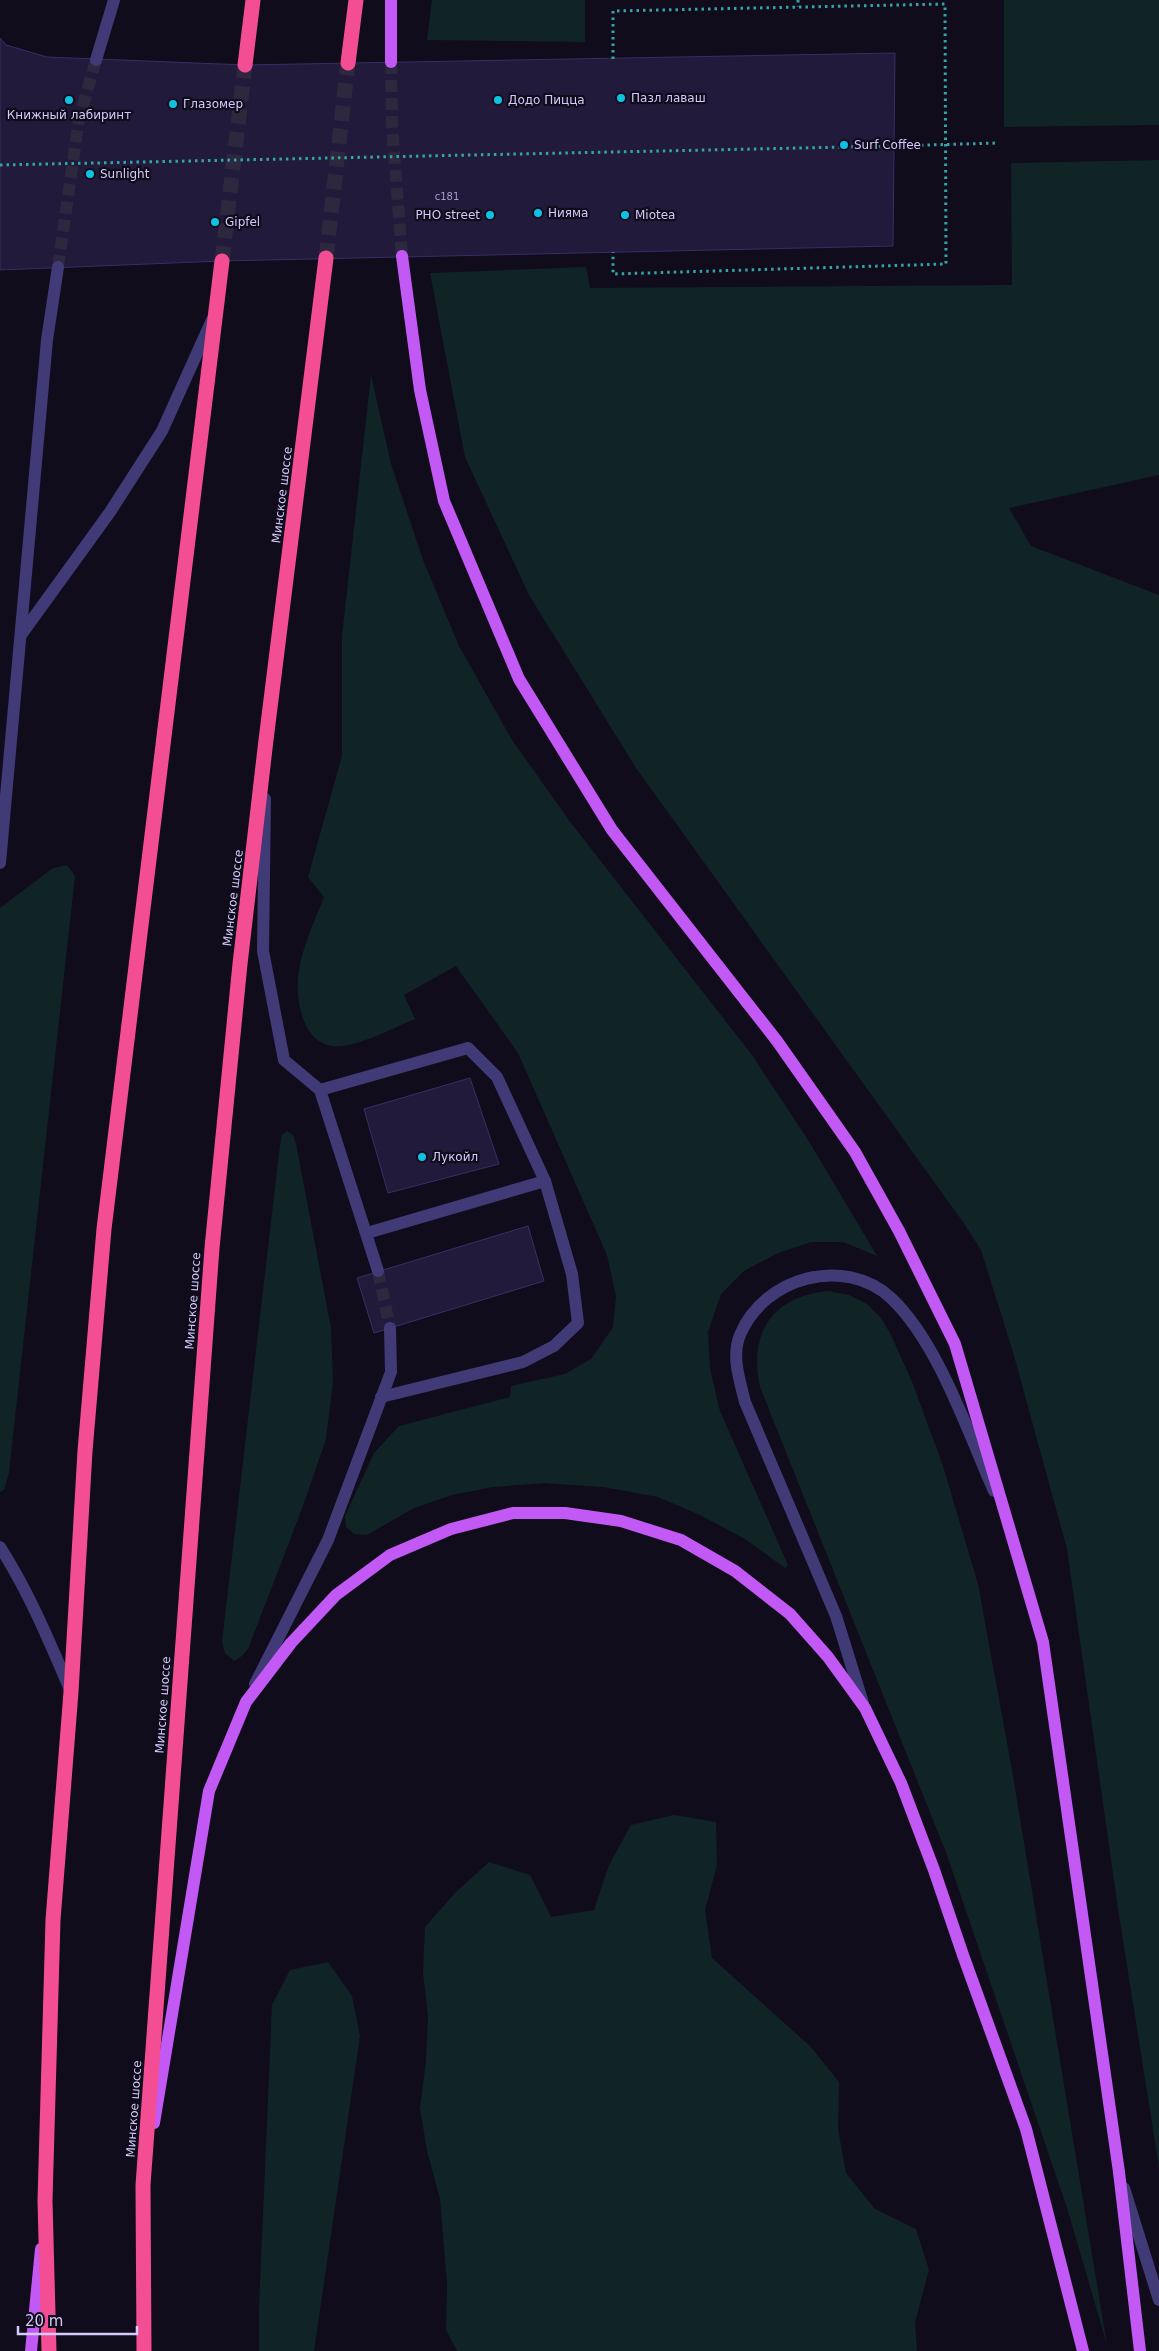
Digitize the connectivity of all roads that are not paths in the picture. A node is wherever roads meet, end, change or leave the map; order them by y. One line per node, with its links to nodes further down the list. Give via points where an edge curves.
1 (114, 0): 5 (street)
2 (253, 0): 8 (highway)
3 (356, 0): 7 (highway)
4 (391, 0): 6 (main road)
5 (96, 60)
6 (392, 62)
7 (348, 64)
8 (245, 65)
9 (402, 256): 23 (main road, via 420,390 444,501 519,679 612,830 777,1041 854,1152 899,1231 954,1344)
10 (326, 258): 15 (highway, Минское шоссе)
11 (222, 260): 13 (highway)
12 (58, 267): 14 (street, via 47,340)
13 (216, 310): 14 (street, via 162,431 110,512); 25 (highway, via 104,1229 85,1451)
14 (21, 636): 16 (street)
15 (266, 740): 17 (street, via 263,952 284,1060); 29 (highway, Минское шоссе, via 212,1248)
16 (0, 863)
17 (320, 1090): 18 (street, via 468,1048 497,1077); 19 (street)
18 (545, 1181): 19 (street); 22 (street, via 572,1274 578,1323 554,1346 523,1362)
19 (367, 1233): 20 (street)
20 (378, 1271)
21 (390, 1328): 22 (street, via 391,1372)
22 (381, 1396): 26 (street, via 328,1540)
23 (1010, 1528): 27 (street, via 942,1372 917,1328 891,1298 869,1282 842,1276 806,1277 778,1289 754,1309 739,1336 736,1366 745,1402 836,1616); 28 (main road, via 1043,1642)
24 (0, 1547): 25 (street, via 41,1623)
25 (71, 1692): 30 (highway, via 53,1920)
26 (246, 1702): 27 (main road, via 291,1643 336,1595 390,1555 451,1529 513,1513 565,1513 620,1520 681,1540 734,1571 790,1614 828,1657); 29 (main road, via 209,1791)
27 (865, 1708): 35 (main road, via 901,1783 1026,2130)
28 (1119, 2172): 31 (street); 36 (main road)
29 (143, 2185): 34 (highway, Минское шоссе)
30 (45, 2201): 32 (main road); 33 (highway)
31 (1159, 2300)
32 (31, 2351)
33 (48, 2351)
34 (144, 2351)
35 (1083, 2351)
36 (1140, 2351)

